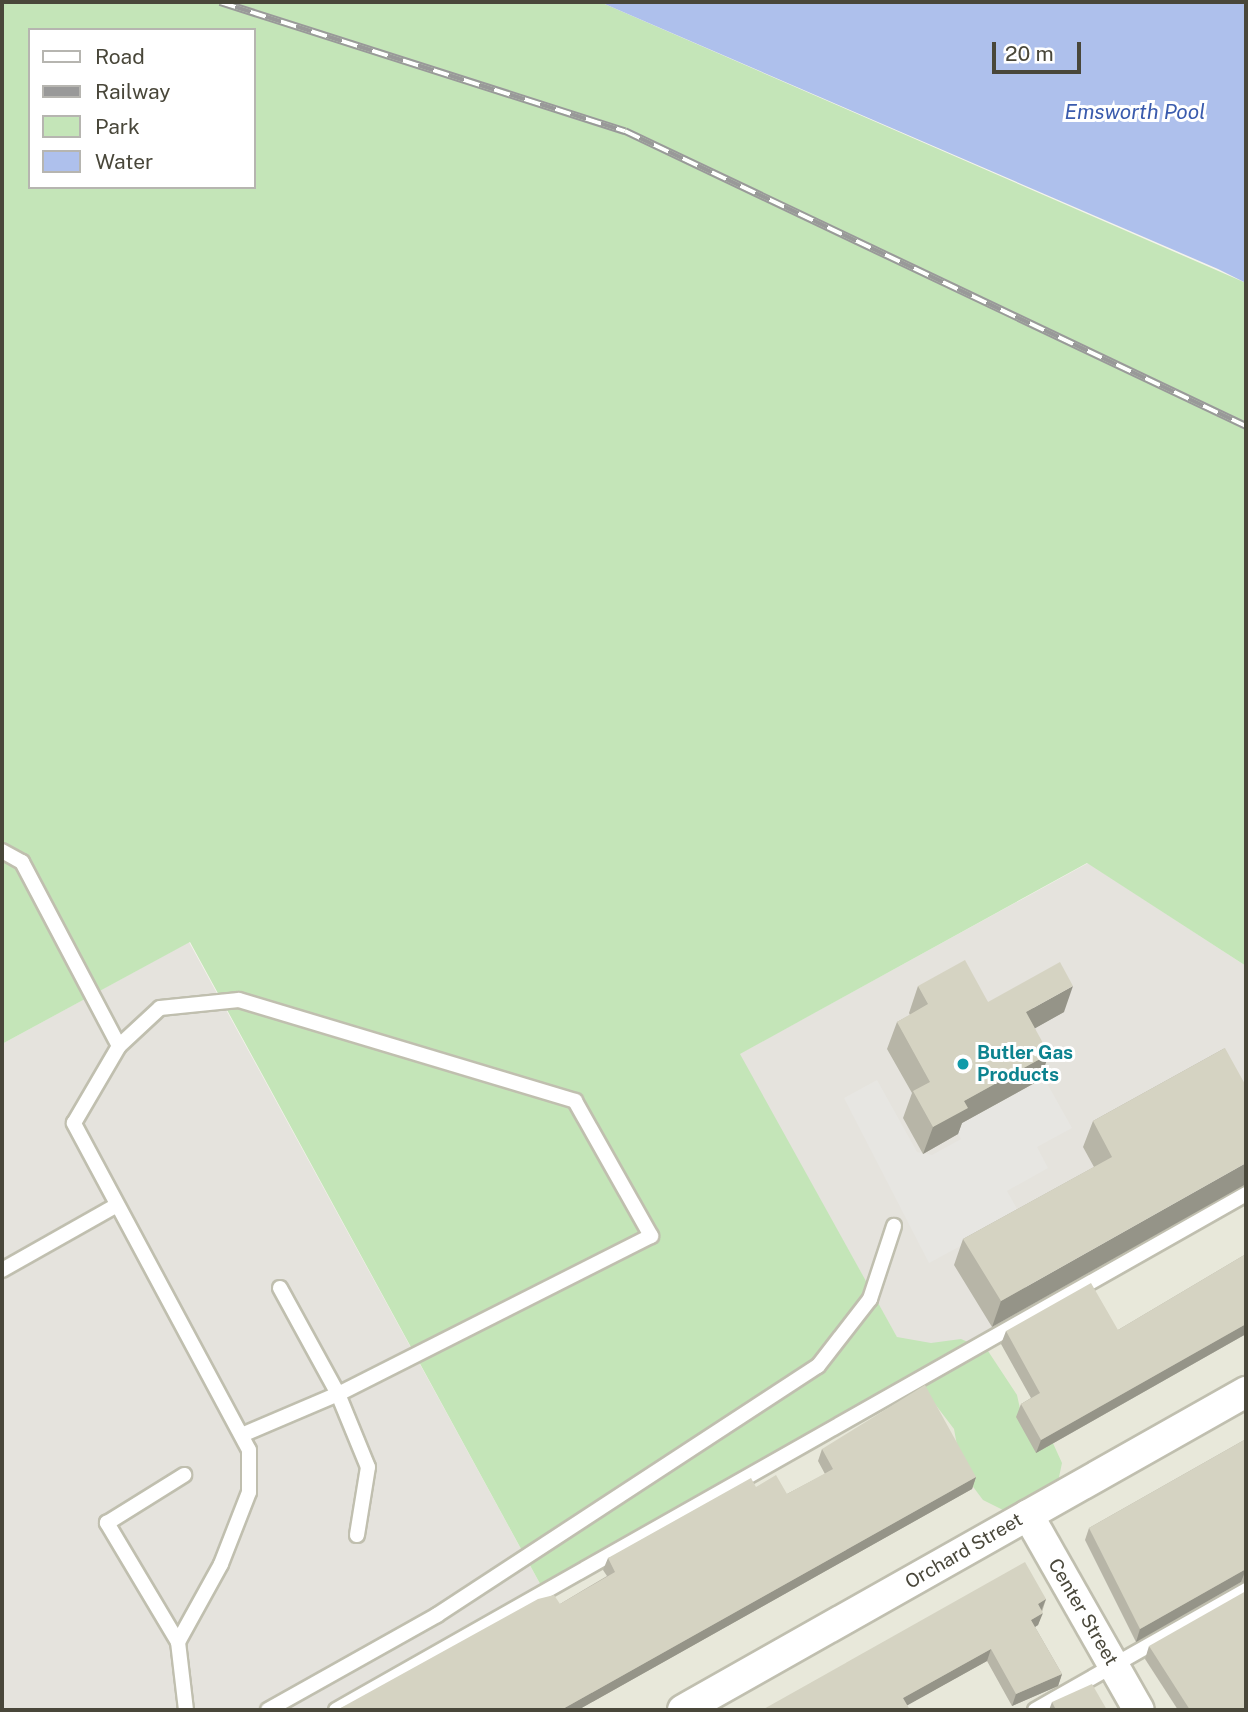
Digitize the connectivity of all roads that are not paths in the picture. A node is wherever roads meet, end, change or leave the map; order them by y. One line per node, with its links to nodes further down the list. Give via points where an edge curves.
1 (2, 852): 2 (lane, via 22,862)
2 (119, 1046): 4 (lane, via 74,1122); 9 (lane, via 160,1008 239,1000 575,1101 650,1236)
3 (1246, 1194): 19 (lane)
4 (115, 1206): 6 (lane); 10 (lane)
5 (894, 1226): 18 (lane, via 870,1299 818,1366 437,1615)
6 (2, 1270)
7 (280, 1288): 9 (lane)
8 (1246, 1392): 12 (street, Orchard Street)
9 (338, 1394): 10 (lane); 13 (lane, via 368,1467)
10 (242, 1435): 15 (lane, via 249,1450 249,1492 221,1564)
11 (184, 1475): 15 (lane, via 107,1523)
12 (1028, 1515): 16 (street, Center Street); 20 (street, Orchard Street)
13 (357, 1535)
14 (1246, 1590): 16 (lane)
15 (178, 1643): 17 (lane)
16 (1114, 1666): 21 (lane); 22 (street, Center Street)
17 (186, 1710)
18 (268, 1710)
19 (336, 1710)
20 (682, 1710)
21 (1035, 1710)
22 (1139, 1710)

